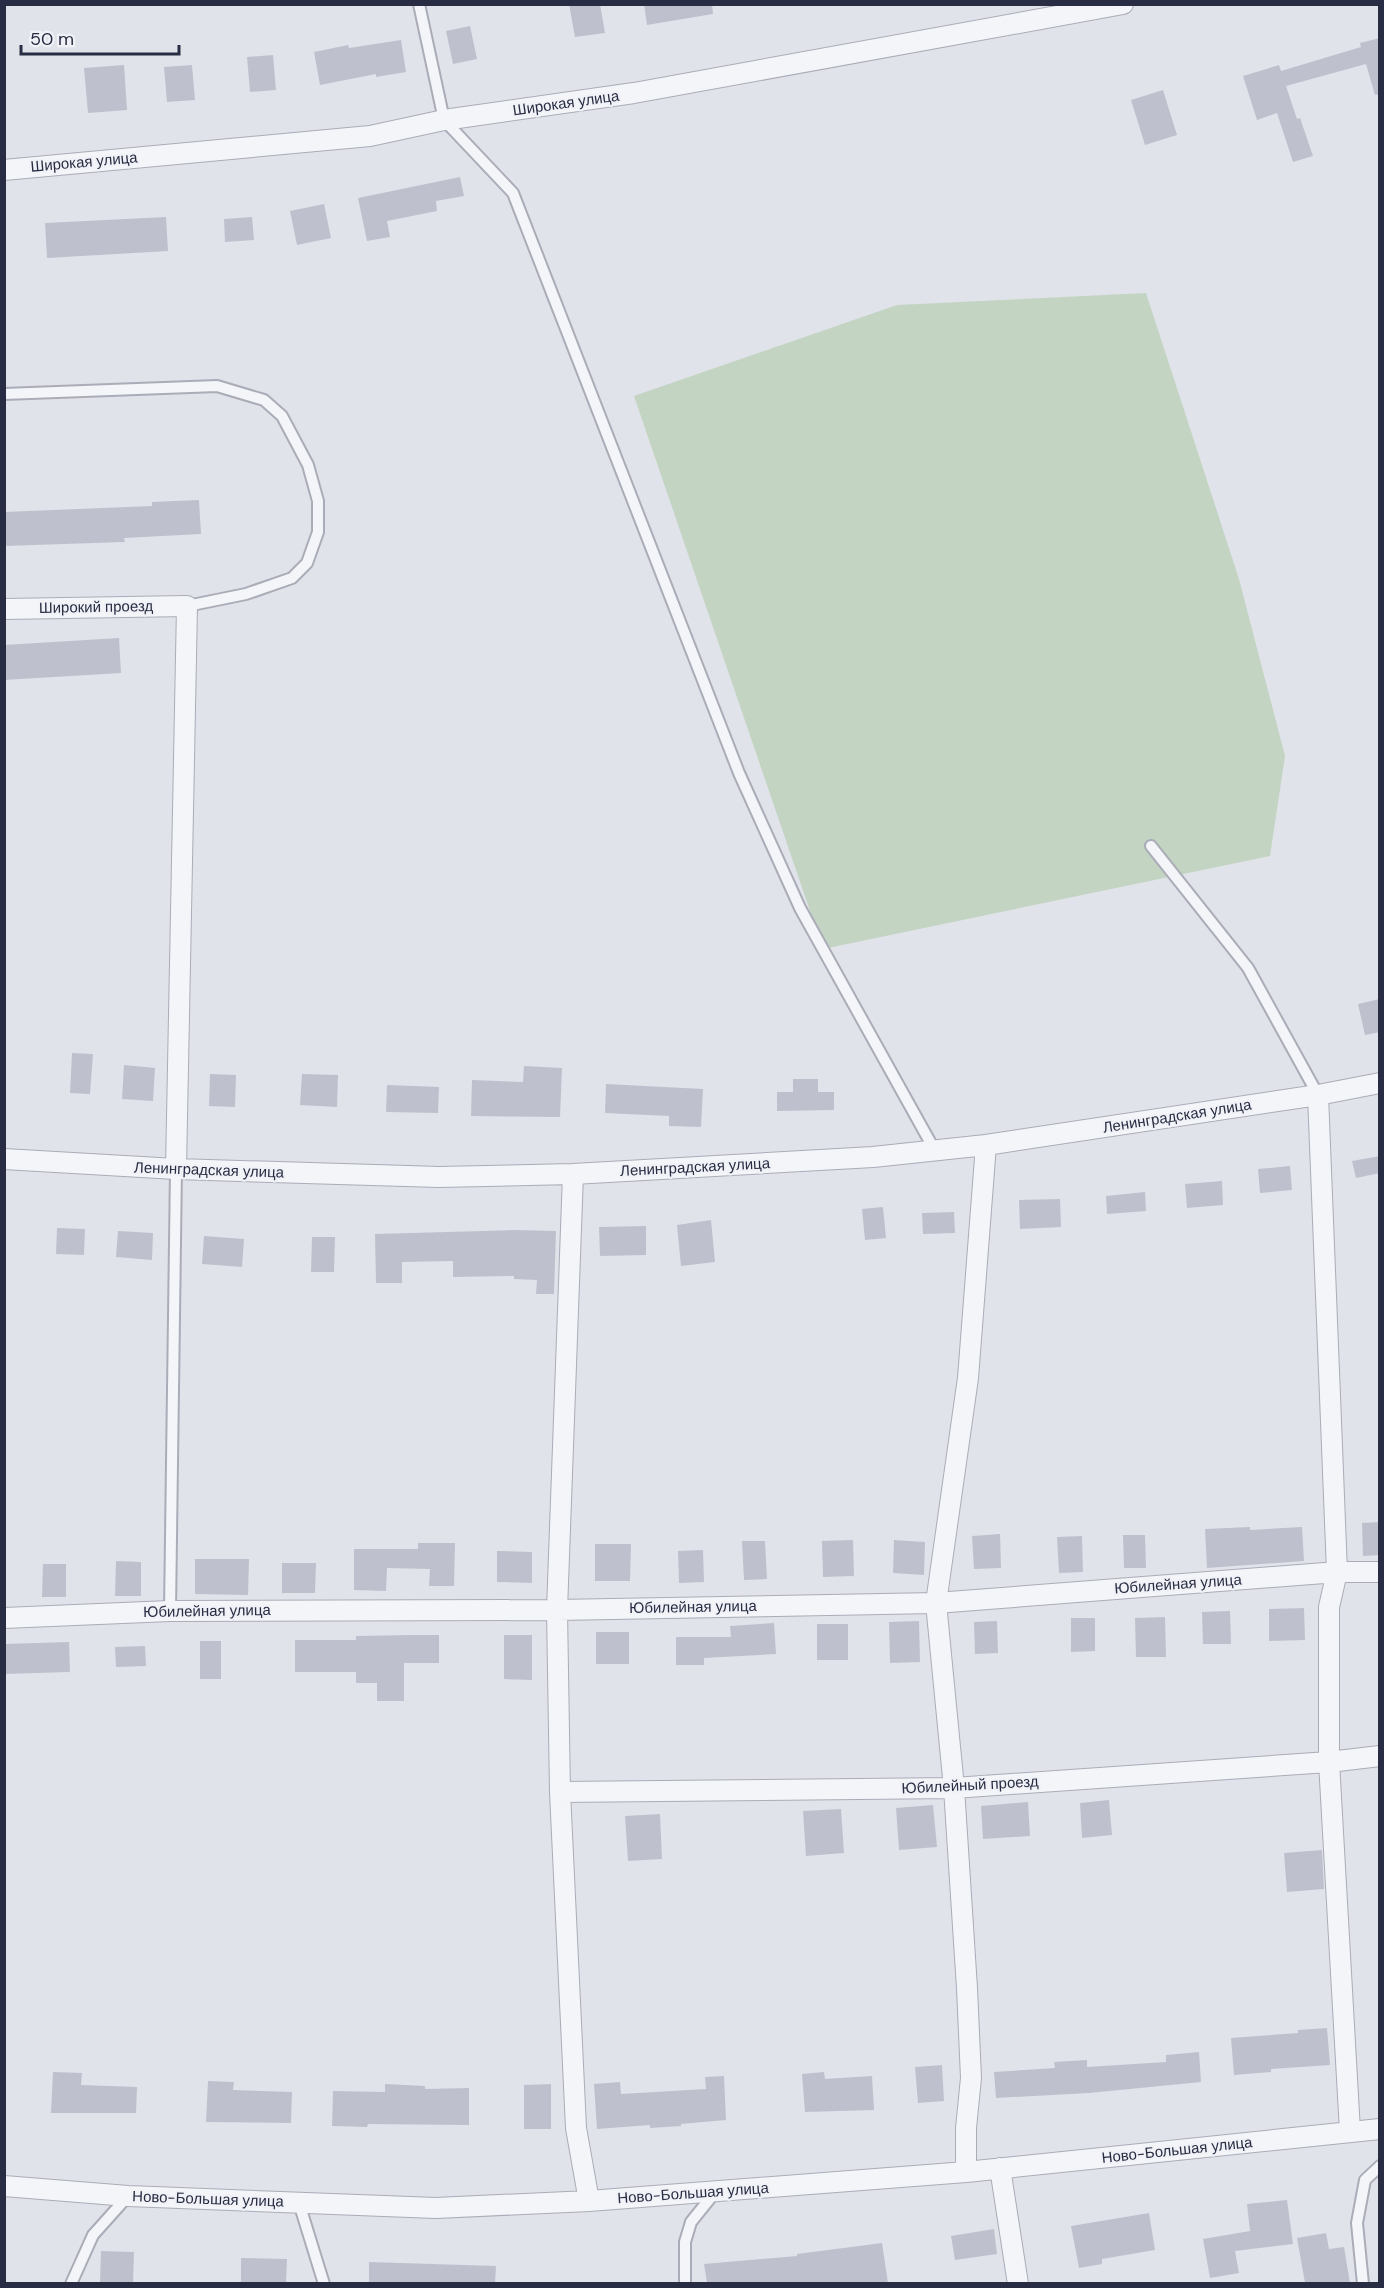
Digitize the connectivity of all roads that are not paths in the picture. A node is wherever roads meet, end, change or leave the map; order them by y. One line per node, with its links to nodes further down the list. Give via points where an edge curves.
1 (419, 4): 3 (lane)
2 (1123, 4): 3 (street, Широкая улица, via 634,93)
3 (444, 120): 4 (street, Широкая улица, via 370,136); 12 (lane, via 513,193 739,773 800,908)
4 (4, 170)
5 (4, 394): 6 (lane, via 217,386 264,400 282,416 308,465 318,501 318,532 307,563 292,578 246,594)
6 (187, 606): 7 (street, Широкий проезд); 14 (street)
7 (4, 609)
8 (1151, 846): 10 (lane, via 1248,968)
9 (1380, 1083): 10 (street, Ленинградская улица)
10 (1318, 1095): 11 (street, Ленинградская улица); 16 (street)
11 (986, 1145): 12 (street, Ленинградская улица); 18 (street, via 968,1378)
12 (934, 1149): 15 (street, Ленинградская улица, via 873,1157)
13 (4, 1159): 14 (street, Ленинградская улица)
14 (176, 1170): 15 (street, Ленинградская улица, via 439,1177); 20 (lane)
15 (573, 1174): 19 (street)
16 (1337, 1572): 17 (street, Юбилейная улица); 18 (street, Юбилейная улица); 23 (street, via 1329,1607)
17 (1380, 1572)
18 (936, 1603): 19 (street, Юбилейная улица); 24 (street)
19 (557, 1610): 20 (street, Юбилейная улица); 25 (street)
20 (170, 1611): 21 (street, Юбилейная улица)
21 (4, 1618)
22 (1380, 1756): 23 (street, Юбилейный проезд)
23 (1329, 1762): 24 (street, Юбилейный проезд); 27 (street)
24 (954, 1788): 25 (street, Юбилейный проезд); 30 (street, via 971,2078)
25 (560, 1792): 34 (street, via 576,2128)
26 (1380, 2129): 27 (street, Ново-Большая улица)
27 (1350, 2131): 29 (street, Ново-Большая улица)
28 (1380, 2166): 40 (lane, via 1365,2180 1357,2223)
29 (1000, 2168): 30 (street, Ново-Большая улица); 39 (street)
30 (966, 2172): 32 (street, Ново-Большая улица)
31 (4, 2186): 33 (street, Ново-Большая улица)
32 (716, 2191): 34 (street, Ново-Большая улица); 38 (lane, via 692,2222 685,2242)
33 (128, 2196): 35 (street, Ново-Большая улица); 36 (lane, via 93,2235)
34 (589, 2201): 35 (street, Ново-Большая улица, via 436,2208)
35 (299, 2203): 37 (lane)
36 (71, 2283)
37 (324, 2283)
38 (685, 2283)
39 (1018, 2283)
40 (1363, 2283)

